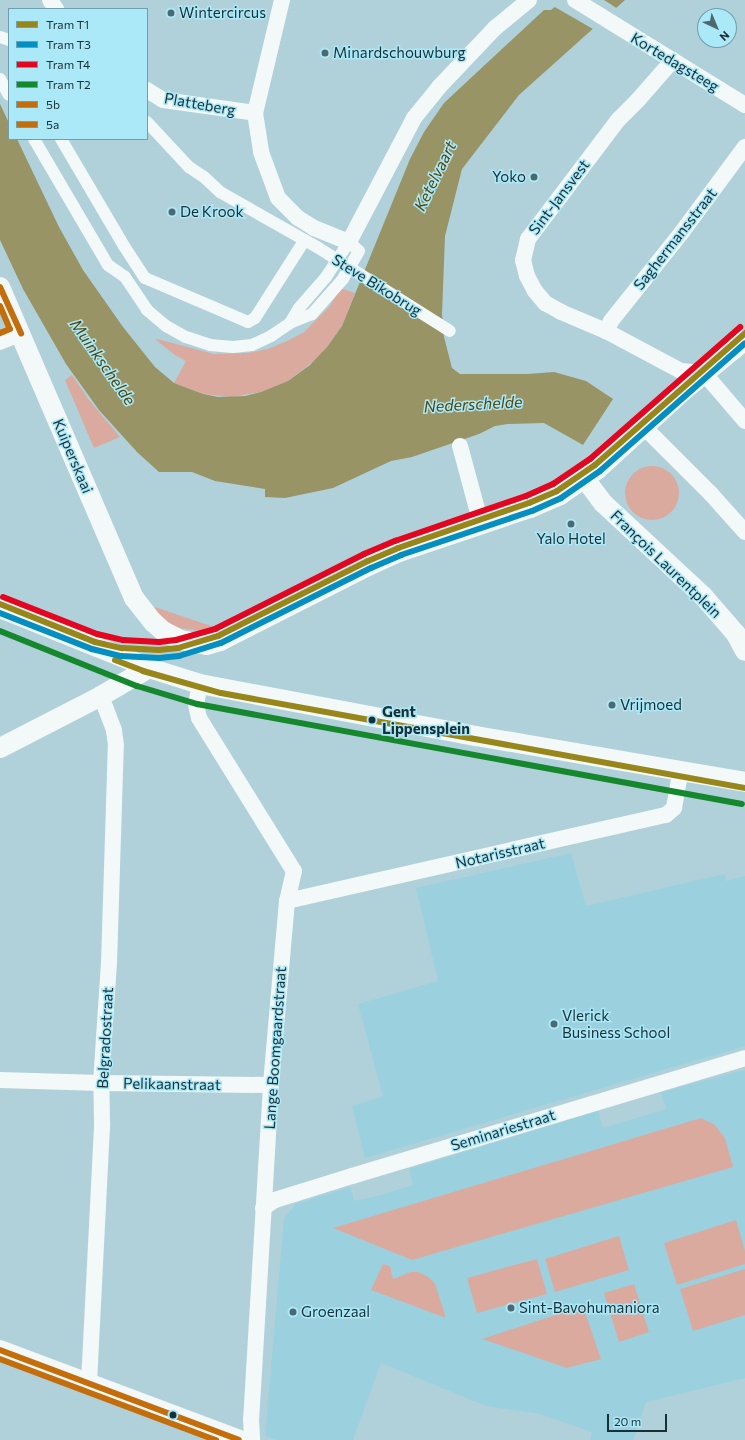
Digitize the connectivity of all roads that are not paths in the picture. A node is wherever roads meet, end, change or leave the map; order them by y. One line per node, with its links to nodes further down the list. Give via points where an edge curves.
1 (282, 0): 9 (street)
2 (529, 0): 17 (street, via 496,28 439,87 414,118)
3 (575, 0): 4 (street, Kortedagsteeg)
4 (672, 60): 8 (street, Kortedagsteeg); 20 (street, Sint-Jansvest, via 618,120 528,239 523,260 527,276 535,291 545,302 562,312)
5 (0, 79): 7 (street)
6 (148, 91): 9 (street, Platteberg, via 163,100)
7 (8, 93)
8 (745, 105)
9 (255, 113): 17 (street, via 261,152 278,198 298,218 314,228)
10 (148, 123): 15 (street, via 188,167)
11 (35, 140): 17 (street, via 108,265 124,277 147,310 166,326 186,337 210,345 252,345 290,323 299,308 326,277)
12 (62, 140): 16 (street, via 145,278 248,322 255,318)
13 (745, 147): 20 (street, Saghermansstraat, via 611,321)
14 (196, 161): 15 (street)
15 (204, 177): 16 (street, Steve Bikobrug, via 220,192)
16 (304, 241): 19 (street, Steve Bikobrug)
17 (349, 242)
18 (0, 287): 21 (street, Kuiperskaai)
19 (450, 331)
20 (606, 331): 24 (street, Sint-Jansvest, via 681,371)
21 (21, 333): 23 (street); 29 (street, Kuiperskaai, via 134,598 152,622 181,640 207,645 220,641 370,565 429,541)
22 (745, 340): 24 (street)
23 (0, 342)
24 (704, 373): 25 (street); 26 (street)
25 (745, 421)
26 (644, 427): 28 (street); 30 (street)
27 (460, 446): 29 (street)
28 (585, 479): 29 (street, via 546,502); 32 (street, François Laurentplein, via 603,503 703,596 736,634)
29 (481, 524)
30 (745, 532)
31 (0, 608): 33 (street)
32 (745, 651)
33 (149, 668): 34 (street); 35 (street)
34 (200, 684): 37 (street, via 476,736); 39 (street, Lange Boomgaardstraat, via 196,705 199,718 294,871)
35 (101, 696): 36 (street); 42 (street, Belgradostraat, via 114,730 116,745 109,963)
36 (0, 748)
37 (681, 770): 38 (street); 39 (street, Notarisstraat, via 674,808 666,815)
38 (745, 782)
39 (286, 901): 43 (street, Lange Boomgaardstraat)
40 (745, 1058): 44 (street, Seminariestraat, via 352,1176 275,1200)
41 (0, 1080): 42 (street, Pelikaanstraat)
42 (101, 1083): 43 (street, Pelikaanstraat); 46 (street, Belgradostraat, via 102,1122)
43 (271, 1085): 44 (street, Lange Boomgaardstraat)
44 (263, 1208): 48 (street, Lange Boomgaardstraat)
45 (0, 1350): 46 (street)
46 (89, 1383): 47 (street)
47 (240, 1440)
48 (252, 1440)

